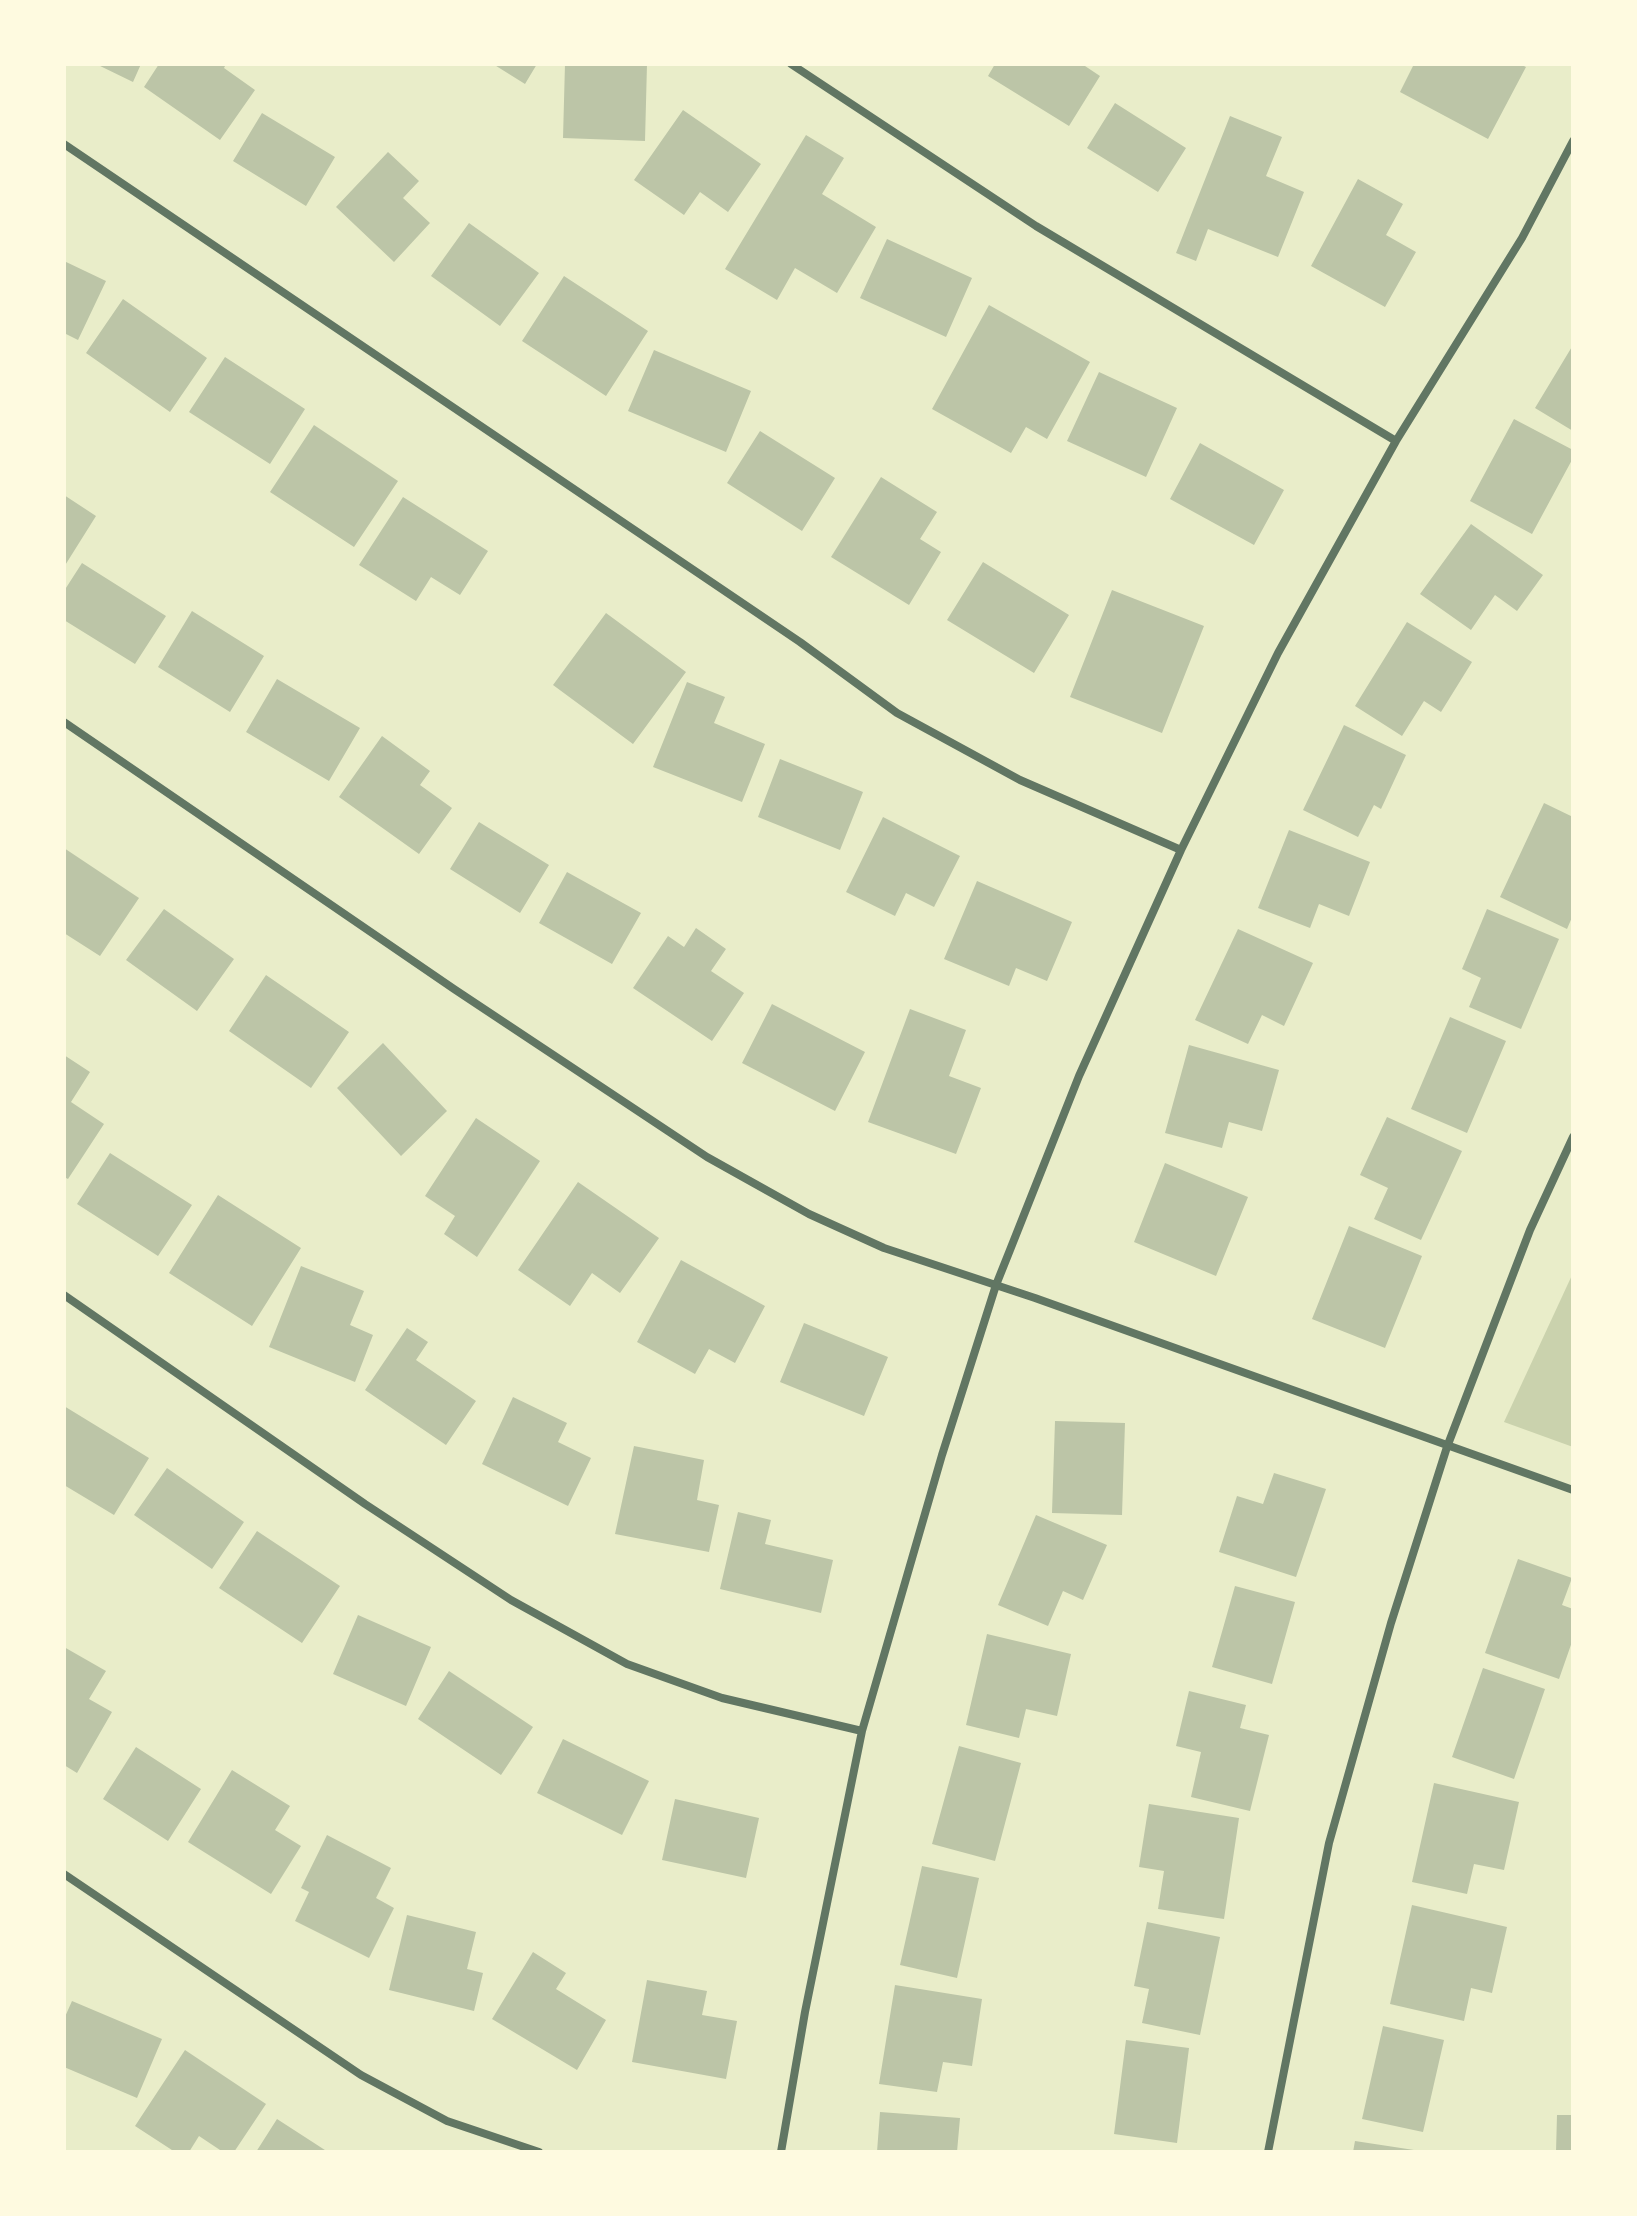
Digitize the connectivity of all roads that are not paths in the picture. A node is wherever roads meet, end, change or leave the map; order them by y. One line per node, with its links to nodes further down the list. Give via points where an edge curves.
1 (791, 64): 4 (street, via 1036,226)
2 (1573, 141): 4 (street, via 1522,238)
3 (64, 144): 6 (street, via 897,713 1020,780)
4 (1396, 441): 6 (street, via 1278,653)
5 (64, 722): 8 (street, via 707,1157 809,1214 884,1248)
6 (1181, 850): 8 (street, via 1079,1076)
7 (1573, 1137): 10 (street, via 1530,1230)
8 (996, 1285): 10 (street); 12 (street)
9 (64, 1295): 12 (street, via 365,1504 498,1591 627,1664 722,1698)
10 (1447, 1447): 11 (street); 16 (street, via 1329,1843)
11 (1573, 1490)
12 (862, 1731): 15 (street)
13 (64, 1874): 14 (street, via 361,2075 447,2121)
14 (539, 2152)
15 (781, 2152)
16 (1268, 2152)

